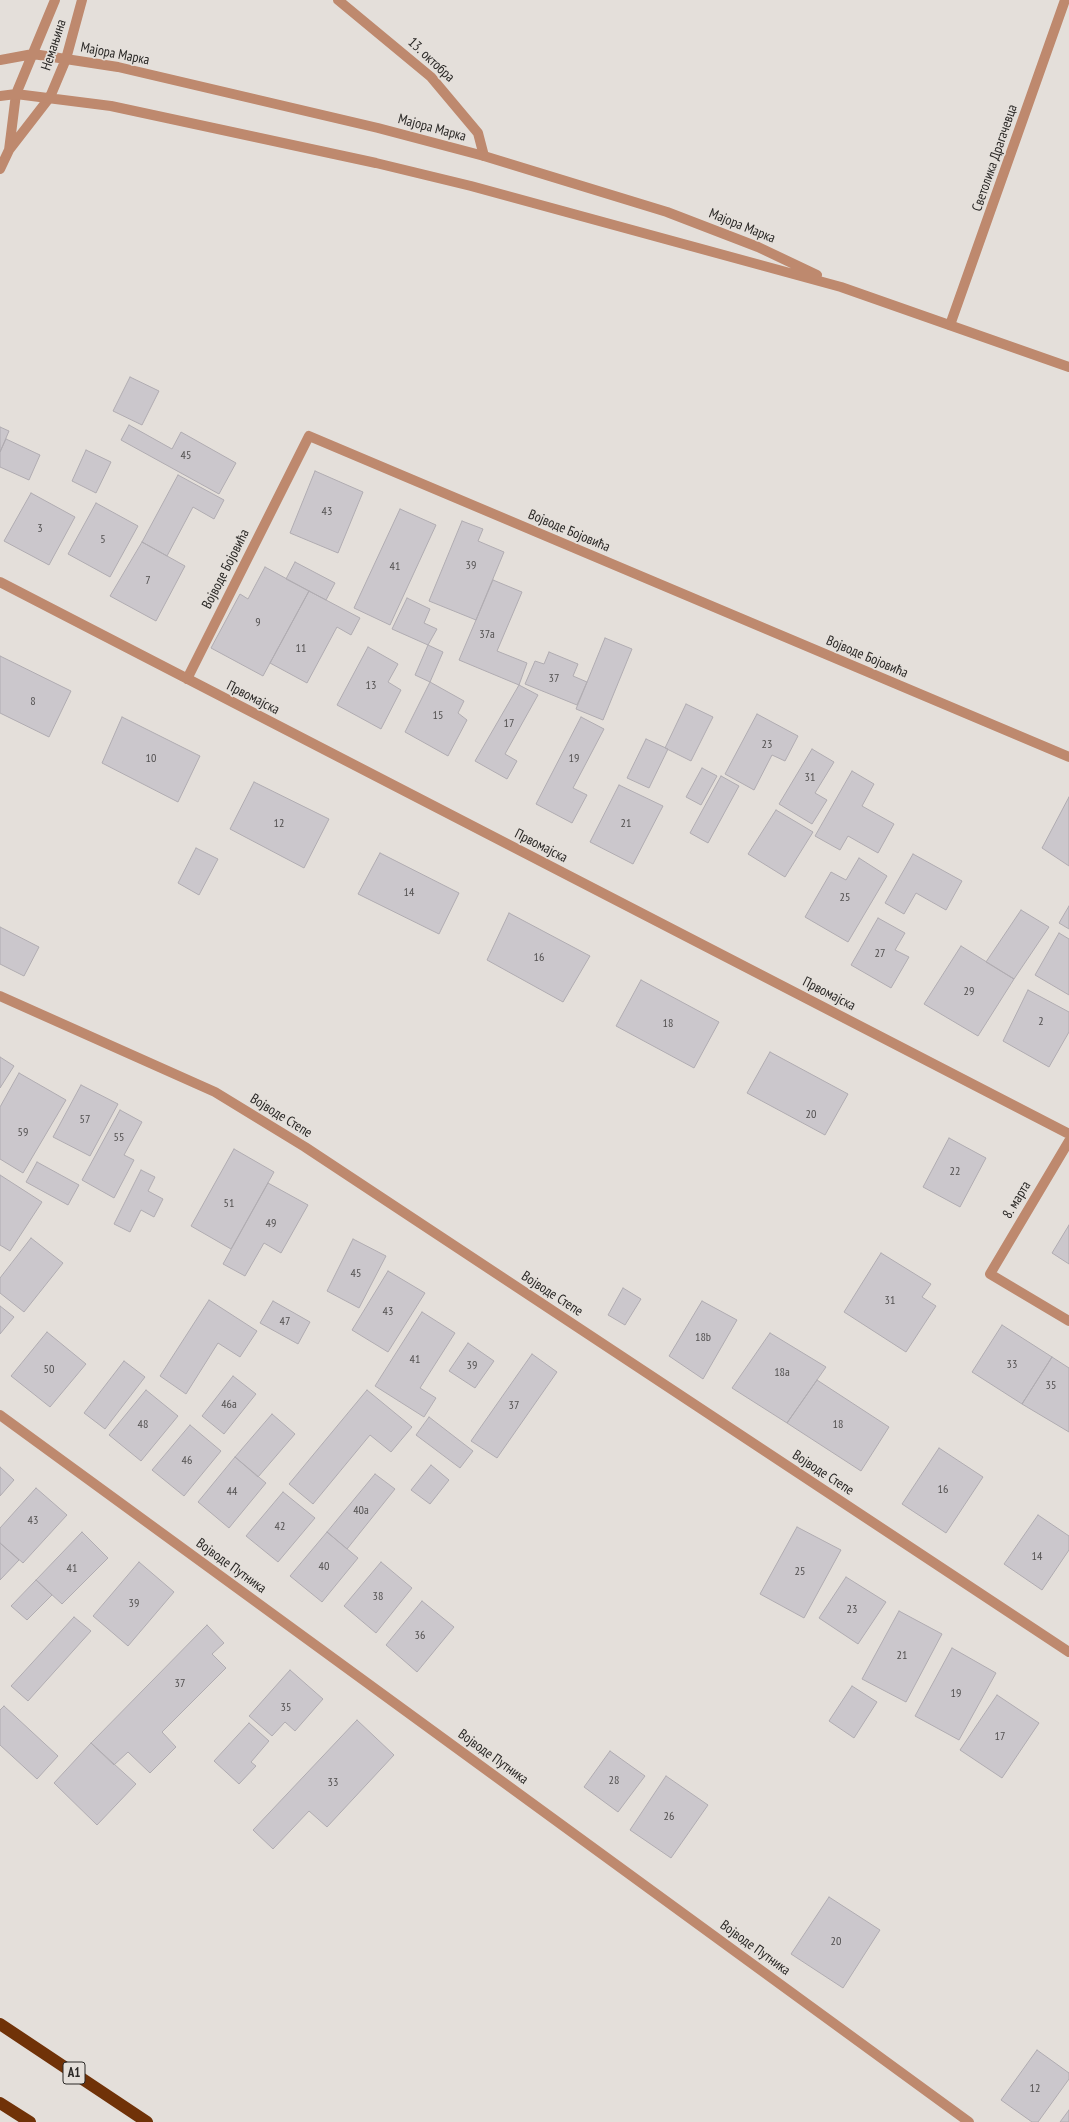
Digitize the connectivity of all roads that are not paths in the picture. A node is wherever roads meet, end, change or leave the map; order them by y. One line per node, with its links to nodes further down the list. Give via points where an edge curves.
1 (55, 0): 5 (street, Немањина)
2 (82, 0): 6 (street, Немањина)
3 (338, 0): 12 (street, 13. октобра, via 432,77 478,133)
4 (1065, 0): 15 (street, Светолика Драгачевца)
5 (33, 54): 6 (street, Мајора Марка); 7 (street, Мајора Марка); 8 (street, Немањина)
6 (66, 59): 10 (street, Немањина); 12 (street, Мајора Марка, via 118,67 378,128)
7 (0, 60)
8 (16, 94): 9 (street, Мајора Марка); 10 (street, Мајора Марка); 11 (street, Немањина)
9 (0, 96)
10 (50, 97): 11 (street, Немањина); 14 (street, Мајора Марка, via 111,106 376,163 471,186)
11 (9, 150): 13 (street)
12 (484, 156): 14 (street, Мајора Марка, via 667,212 758,247)
13 (0, 169)
14 (841, 287): 15 (street, Мајора Марка)
15 (950, 325): 16 (street, Мајора Марка)
16 (1069, 367)
17 (0, 582): 18 (street, Првомајска)
18 (187, 679): 19 (street, Војводе Бојовића, via 309,436); 21 (street, Првомајска)
19 (1069, 757)
20 (0, 996): 25 (street, Војводе Степе, via 215,1092 299,1144)
21 (1069, 1134)
22 (1069, 1141): 23 (street, 8. марта, via 990,1274)
23 (1069, 1322)
24 (0, 1415): 30 (street, Војводе Путника)
25 (1069, 1652)
26 (0, 2024): 29 (highway, A1)
27 (0, 2103): 28 (highway)
28 (30, 2122)
29 (148, 2122)
30 (969, 2122)

